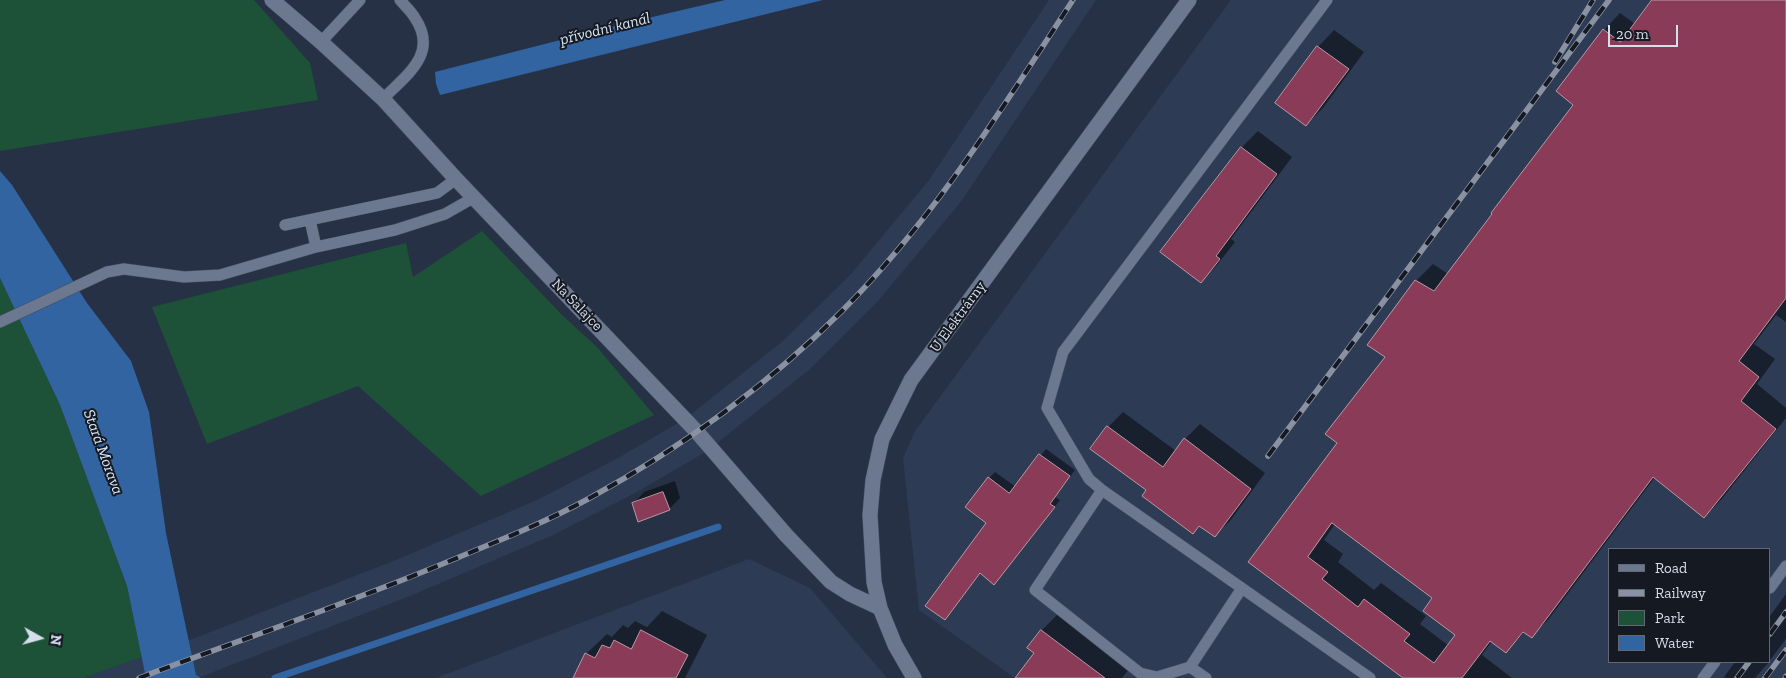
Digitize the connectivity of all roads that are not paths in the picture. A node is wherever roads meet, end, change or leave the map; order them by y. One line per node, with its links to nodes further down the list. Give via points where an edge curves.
1 (272, 0): 6 (street, Na Salajce)
2 (360, 0): 6 (lane)
3 (400, 0): 7 (lane, via 416,18 425,40 421,58)
4 (1189, 0): 18 (street, U Elektrárny, via 912,380 882,439 872,480 870,515 874,582)
5 (1327, 0): 14 (lane, via 1063,352 1047,408 1090,478)
6 (321, 42): 7 (street, Na Salajce)
7 (383, 100): 8 (street, Na Salajce)
8 (456, 179): 9 (street, Na Salajce); 10 (lane, via 437,193)
9 (473, 198): 12 (lane, via 446,214 395,230); 18 (street, Na Salajce, via 697,432 831,582)
10 (310, 220): 11 (lane); 12 (lane)
11 (285, 225)
12 (316, 248): 13 (lane, via 220,275 184,278 124,269 107,272)
13 (0, 322)
14 (1102, 490): 17 (lane); 22 (lane, via 1034,590 1140,673)
15 (1786, 566): 16 (lane)
16 (1771, 587)
17 (1242, 588): 20 (lane); 24 (lane)
18 (880, 608): 21 (street, U Elektrárny, via 895,645)
19 (1714, 663): 25 (lane)
20 (1190, 667): 22 (lane); 23 (lane)
21 (914, 678)
22 (1157, 678)
23 (1206, 678)
24 (1370, 678)
25 (1703, 678)

